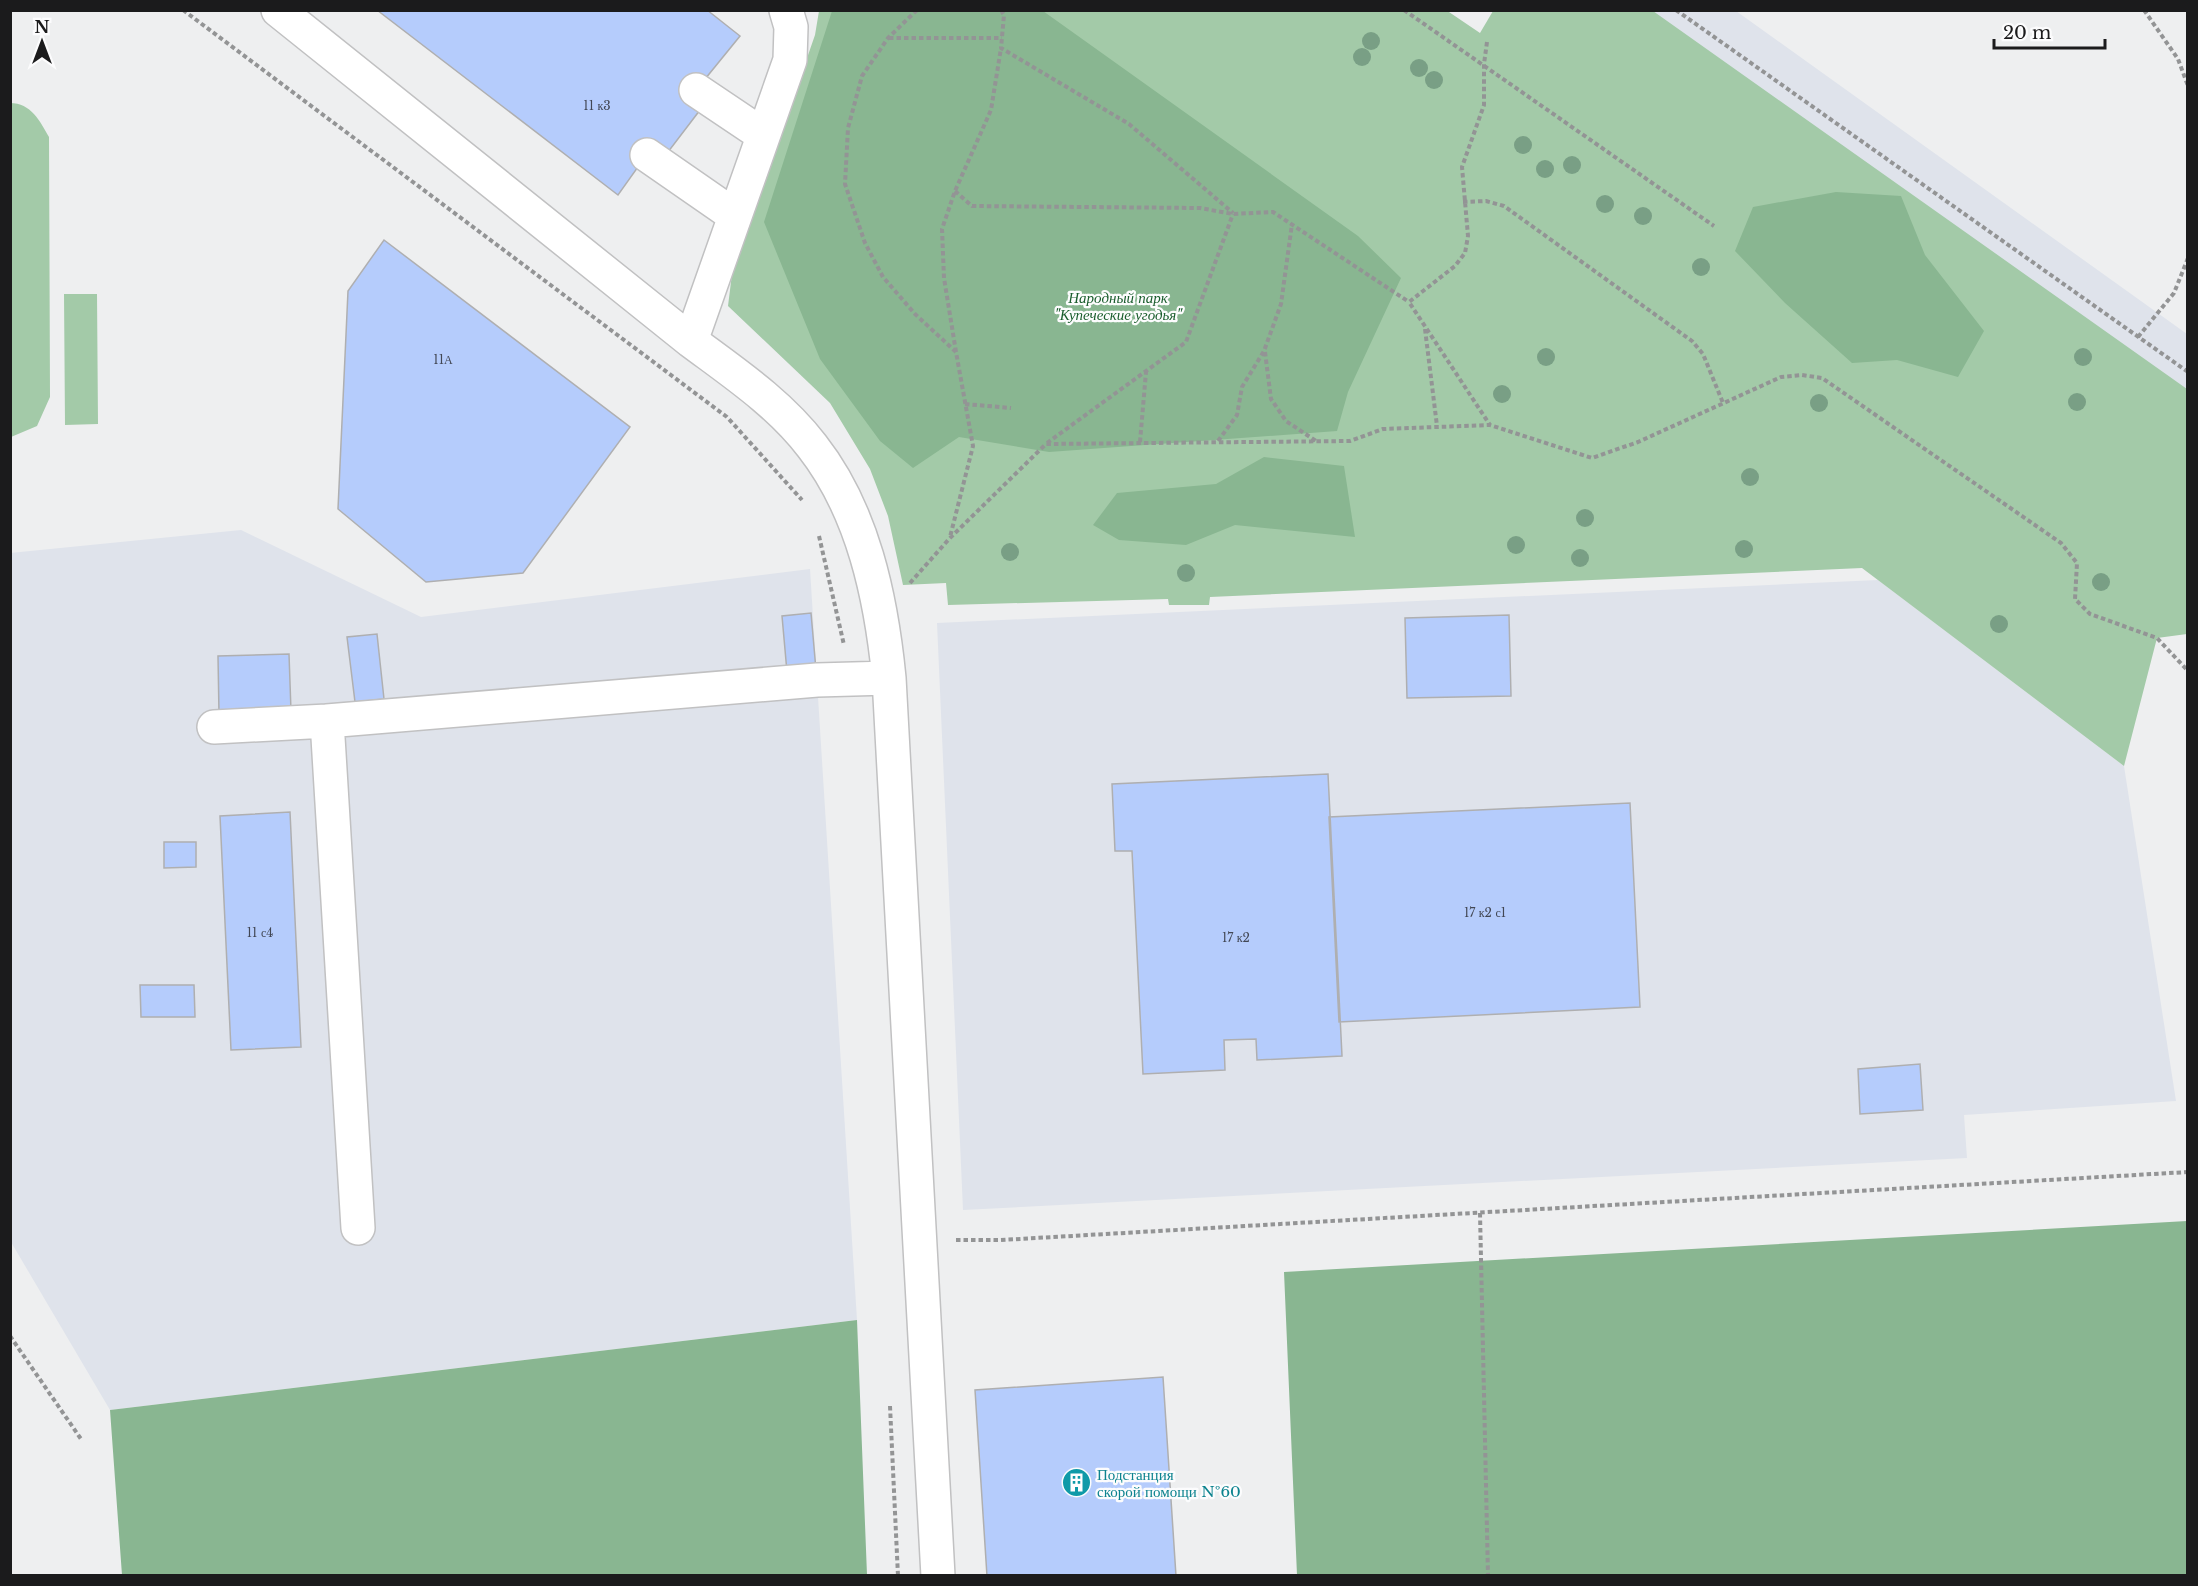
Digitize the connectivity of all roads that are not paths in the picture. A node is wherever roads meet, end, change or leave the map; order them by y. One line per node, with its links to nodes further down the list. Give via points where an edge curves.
1 (278, 10): 7 (street)
2 (786, 10): 4 (street, via 791,27 790,60)
3 (696, 90): 4 (street)
4 (764, 135): 6 (street)
5 (647, 155): 6 (street)
6 (735, 216): 7 (street)
7 (691, 341): 8 (street, via 773,404 812,445 834,479 852,513 875,583)
8 (889, 678): 9 (street, via 817,680); 12 (street)
9 (327, 721): 10 (street); 11 (street)
10 (214, 727)
11 (358, 1228)
12 (938, 1575)

